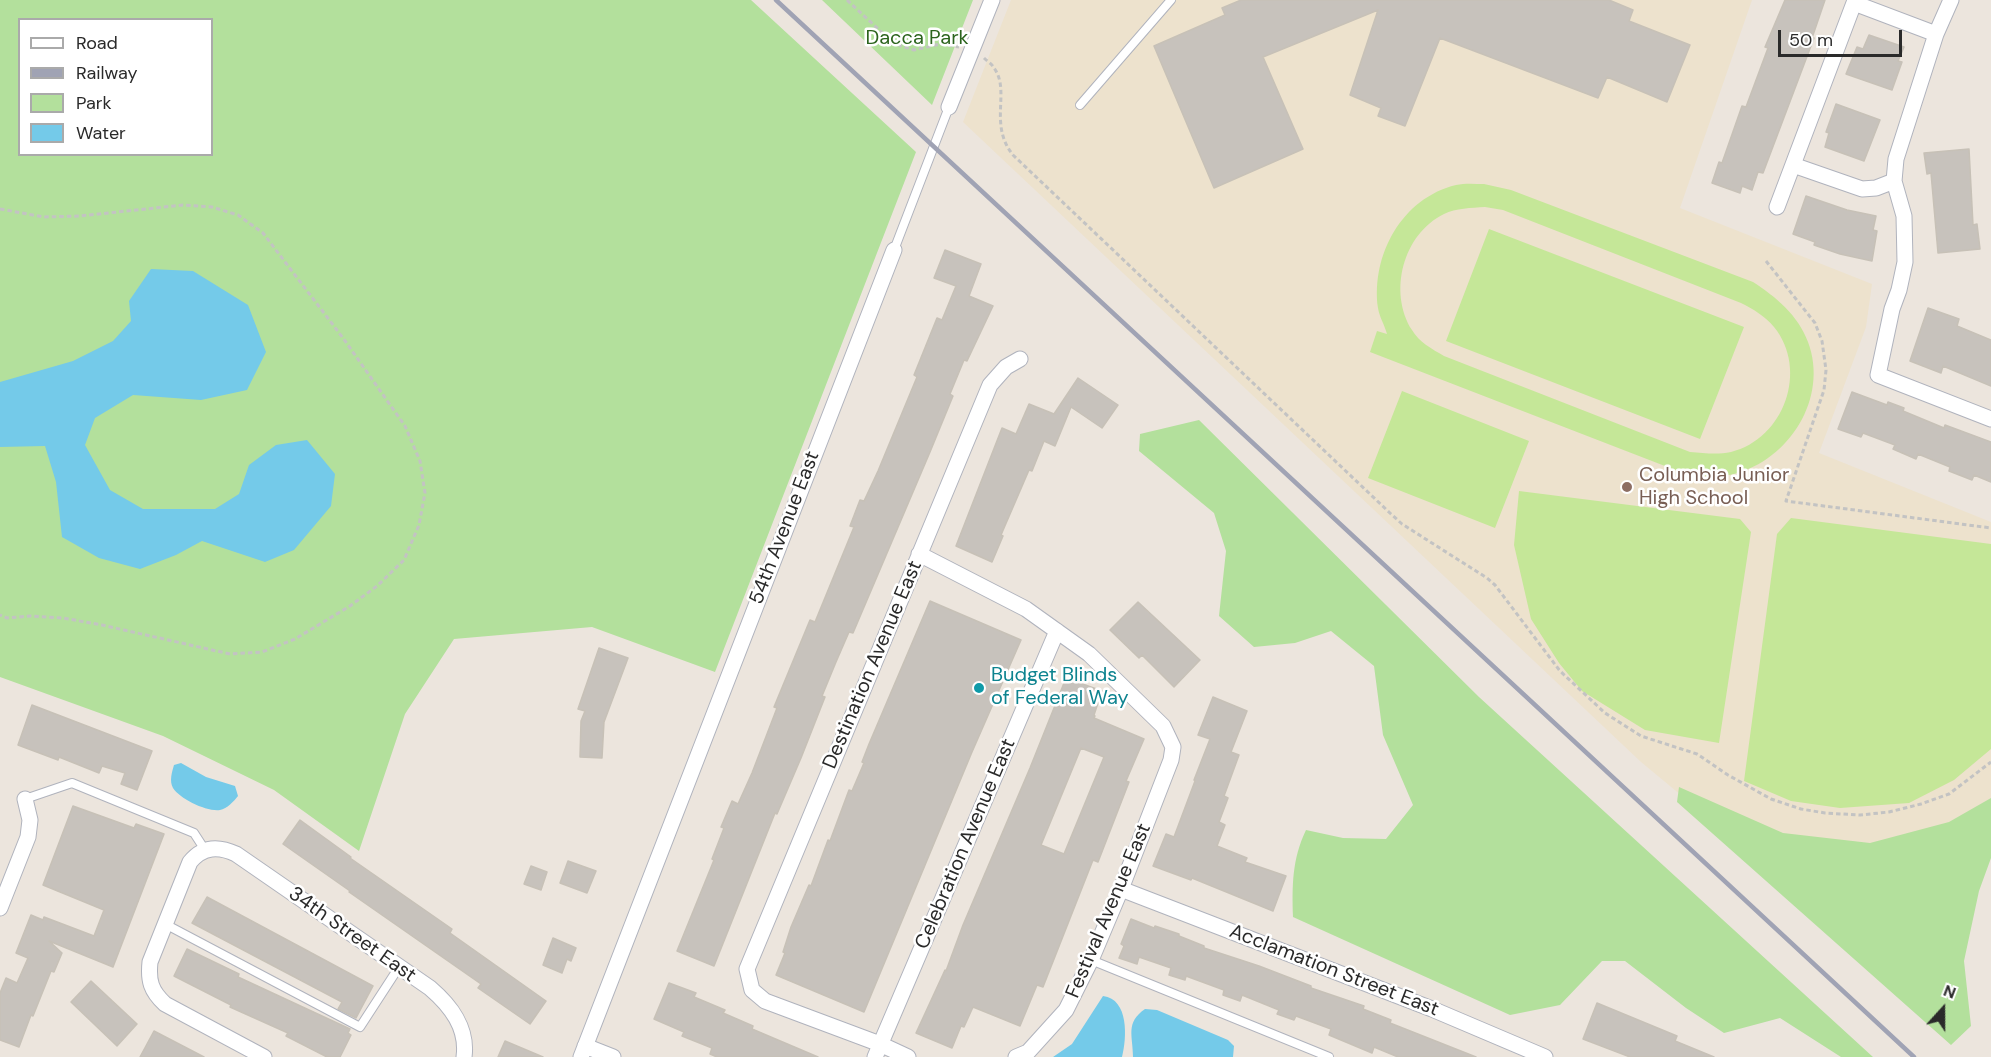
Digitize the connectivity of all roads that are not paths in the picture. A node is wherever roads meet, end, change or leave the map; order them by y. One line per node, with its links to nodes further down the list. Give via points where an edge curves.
1 (992, 0): 6 (street, 54th Avenue East)
2 (1171, 0): 5 (lane)
3 (1951, 0): 4 (street)
4 (1936, 34): 7 (street, via 1854,3); 8 (street, via 1896,159)
5 (1080, 105)
6 (950, 107): 10 (lane, 54th Avenue East)
7 (1793, 165): 8 (street, via 1862,189); 9 (street)
8 (1894, 180): 12 (street, via 1904,216 1905,262 1878,375)
9 (1777, 207)
10 (894, 250): 22 (street, 54th Avenue East)
11 (1020, 359): 13 (street, Destination Avenue East, via 1006,367 990,385)
12 (1991, 419)
13 (919, 554): 14 (street, via 1026,609); 23 (street, Destination Avenue East, via 747,969 752,990 765,1001)
14 (1057, 631): 17 (street, Festival Avenue East, via 1089,654 1163,726 1173,747); 23 (street, Celebration Avenue East)
15 (25, 799): 16 (lane, via 72,783 194,833); 18 (street, via 30,820 28,837)
16 (205, 850): 19 (street, via 190,862); 21 (street, 34th Street East, via 225,849 236,854)
17 (1121, 889): 20 (street, Festival Avenue East); 30 (street, Acclamation Street East)
18 (0, 908)
19 (165, 924): 21 (lane, via 360,1026); 24 (street, via 148,976 156,995 165,1004)
20 (1091, 960): 28 (street, Festival Avenue East, via 1066,1010 1028,1052); 29 (lane)
21 (399, 967): 25 (street, 34th Street East, via 446,1002 461,1028)
22 (583, 1051): 26 (street)
23 (878, 1051): 27 (street)
24 (264, 1057)
25 (464, 1057)
26 (613, 1057)
27 (908, 1057)
28 (1016, 1057)
29 (1329, 1057)
30 (1545, 1057)

